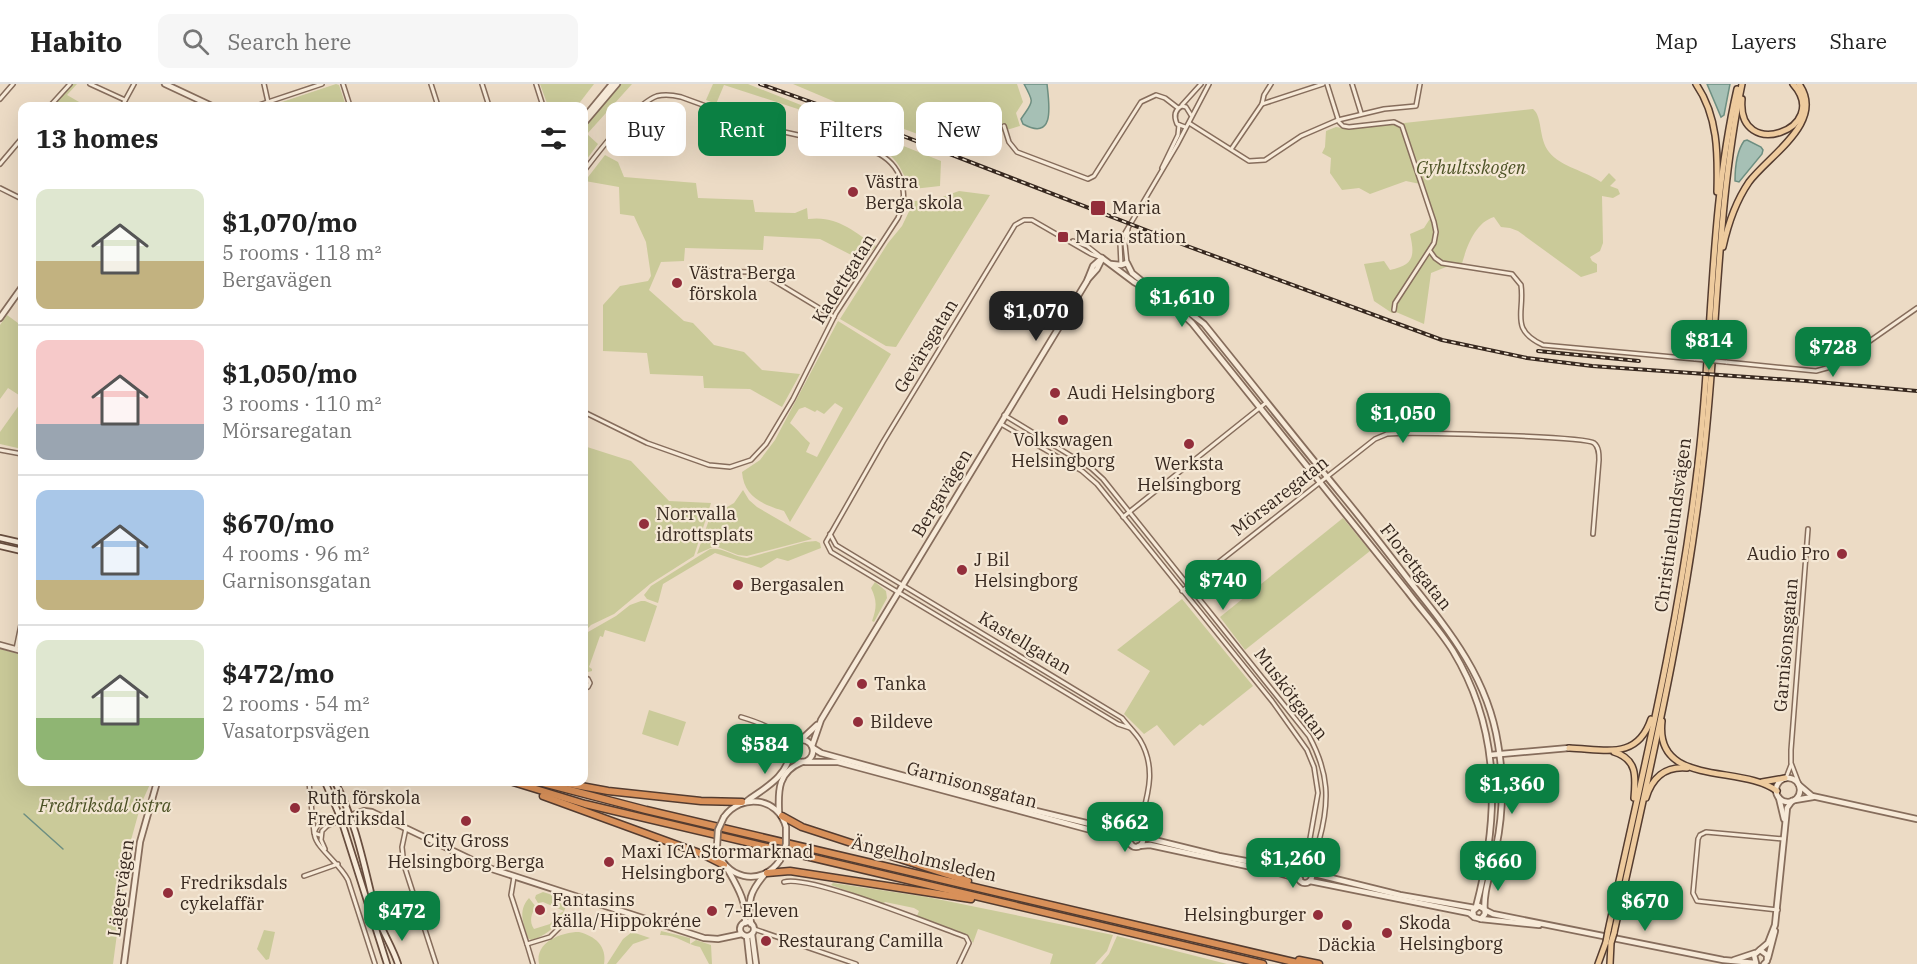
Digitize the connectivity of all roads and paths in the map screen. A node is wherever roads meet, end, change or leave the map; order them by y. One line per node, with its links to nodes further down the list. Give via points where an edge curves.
1 (13, 84): 26 (street)
2 (70, 84): 29 (street)
3 (90, 84): 28 (street)
4 (134, 84): 28 (street)
5 (165, 84): 27 (street)
6 (264, 84): 32 (street)
7 (306, 84): 25 (street)
8 (322, 84): 25 (street)
9 (343, 84): 33 (street)
10 (431, 84): 34 (street)
11 (482, 84): 35 (street)
12 (536, 84): 36 (street)
13 (612, 84): 39 (street)
14 (617, 84): 42 (street)
15 (1200, 84): 38 (street)
16 (1209, 84): 41 (street)
17 (1270, 84): 37 (street)
18 (1325, 84): 37 (street); 43 (street)
19 (1352, 84): 40 (street)
20 (1420, 84): 40 (street, via 1416,106)
21 (1696, 84): 55 (main road, via 1714,130)
22 (1742, 84): 23 (main road, via 1745,120 1755,130 1771,135 1786,131 1800,116 1801,99); 55 (main road, Christinelundsvägen, via 1724,161); 62 (main road, Christinelundsvägen, via 1727,163)
23 (1793, 84)
24 (1799, 84): 62 (main road, via 1806,97 1806,115 1742,193 1728,228)
25 (308, 89): 32 (street)
26 (0, 99)
27 (198, 99): 30 (street); 31 (street)
28 (125, 100)
29 (54, 102)
30 (200, 102)
31 (204, 102)
32 (268, 102)
33 (349, 102)
34 (437, 102)
35 (488, 102)
36 (542, 102)
37 (1262, 104): 49 (street)
38 (1180, 107): 41 (street, via 1188,108); 45 (street, via 1175,116); 46 (street, via 1156,95 1141,102 1095,176 1088,179 1017,152)
39 (588, 113)
40 (1361, 113): 43 (street)
41 (1191, 116): 44 (street)
42 (588, 118)
43 (1338, 120): 49 (street, via 1301,136 1261,161 1249,161); 56 (street, via 1347,127 1394,122 1402,126 1434,222 1436,232)
44 (1190, 123): 47 (street); 49 (street)
45 (1179, 125): 47 (street); 52 (street)
46 (1004, 126)
47 (1186, 126): 52 (street)
48 (18, 143): 50 (street)
49 (1232, 148)
50 (0, 164)
51 (588, 166): 67 (street, Kadettgatan, via 642,105 662,95 681,96 766,128 865,148 881,155 894,166 905,188 901,213)
52 (1162, 170): 59 (street, via 1120,243)
53 (0, 188): 54 (street)
54 (18, 197)
55 (1717, 223): 95 (main road, Christinelundsvägen, via 1698,463 1680,591)
56 (1430, 251): 65 (street, bridge, via 1442,263 1512,274 1521,285 1522,327 1543,345 1816,371 1834,366); 66 (street)
57 (1102, 258): 58 (street, Gevärsgatan); 72 (street, Bergavägen); 81 (street, Gevärsgatan, via 1087,246 1031,220 1014,227)
58 (1110, 264): 59 (street); 61 (street, Florettgatan)
59 (1124, 264): 61 (street)
60 (706, 271): 67 (street, via 763,274)
61 (1129, 274): 64 (street, Florettgatan)
62 (1719, 275): 94 (main road, Christinelundsvägen, via 1703,463)
63 (18, 293): 68 (street)
64 (1171, 303): 69 (street, Florettgatan, via 1204,324); 70 (street, Florettgatan)
65 (1917, 308)
66 (1394, 310)
67 (834, 317): 71 (street, Kadettgatan, via 766,444 743,464 717,467 691,459)
68 (0, 318)
69 (1267, 402): 70 (street); 76 (street, Florettgatan)
70 (1260, 407): 77 (street, Florettgatan); 78 (street)
71 (588, 414)
72 (1004, 415): 73 (street, Bergavägen); 78 (street, Muskötgatan, via 1094,471)
73 (1000, 423): 79 (street, Muskötgatan, via 1090,477); 87 (street, Bergavägen)
74 (0, 450): 75 (street)
75 (18, 453)
76 (1326, 476): 77 (street, Mörsaregatan); 82 (street, Mörsaregatan, via 1387,434 1591,441 1598,448 1599,460); 105 (street, Florettgatan, via 1464,653 1486,699)
77 (1320, 482): 88 (street, Mörsaregatan); 106 (street, Florettgatan, via 1452,650 1477,701)
78 (1130, 512): 79 (street); 88 (street, Muskötgatan)
79 (1123, 517): 89 (street, Muskötgatan)
80 (1808, 529): 108 (street, Garnisonsgatan)
81 (830, 534): 87 (street, via 836,544); 90 (street, via 826,542 831,552)
82 (1593, 534)
83 (0, 538): 84 (street)
84 (18, 542)
85 (0, 546): 86 (street)
86 (18, 550)
87 (903, 585): 90 (street, Bergavägen); 98 (street, Kastellgatan, via 1122,718)
88 (1189, 586): 89 (street, Mörsaregatan); 149 (street, Muskötgatan, via 1309,736 1319,755 1326,803)
89 (1182, 591): 147 (street, Muskötgatan, via 1272,701 1310,757 1318,793)
90 (899, 592): 97 (street, Bergavägen); 98 (street, Kastellgatan)
91 (18, 639): 93 (street)
92 (0, 645): 93 (street)
93 (16, 649)
94 (1669, 675): 109 (main road, via 1662,740 1674,760); 134 (main road, Christinelundsvägen)
95 (1660, 692): 104 (main road, via 1641,738 1628,748); 141 (main road, Christinelundsvägen)
96 (741, 717): 99 (street)
97 (821, 720): 100 (street, Bergavägen); 101 (street, Bergavägen)
98 (1130, 728): 139 (street, Kastellgatan, via 1146,752 1151,775)
99 (780, 735): 100 (street); 103 (street)
100 (801, 740): 101 (street); 103 (street)
101 (813, 747): 107 (street, via 813,755); 139 (street, Garnisonsgatan, via 821,753 999,802)
102 (1569, 748): 104 (main road); 105 (street)
103 (791, 750): 107 (street, via 796,760); 124 (street, via 787,766 776,780)
104 (1609, 750): 141 (main road, via 1628,758 1634,771)
105 (1500, 753): 106 (street); 158 (street, Florettgatan, via 1501,813)
106 (1490, 755): 157 (street, Florettgatan, via 1492,809)
107 (804, 762): 126 (street, via 793,767 782,782 778,791); 142 (street, Garnisonsgatan, via 838,762)
108 (1791, 763): 110 (street, Garnisonsgatan); 112 (street, Garnisonsgatan)
109 (1695, 769): 111 (main road); 134 (main road, via 1672,768 1659,776 1649,789)
110 (1785, 778): 111 (main road); 112 (street); 121 (street, via 1779,782)
111 (1760, 783): 121 (main road)
112 (1799, 785): 122 (street, via 1807,794); 123 (street)
113 (156, 786): 175 (street, Lägervägen, via 140,842)
114 (309, 786): 125 (street)
115 (327, 786): 128 (street)
116 (337, 786): 127 (street)
117 (521, 786): 146 (highway)
118 (524, 786): 156 (highway, Ängelholmsleden, via 585,804)
119 (554, 786): 155 (highway, Ängelholmsleden)
120 (581, 786): 124 (highway, via 701,801)
121 (1777, 793): 123 (street, via 1783,800); 135 (street, Garnisonsgatan)
122 (1816, 796): 123 (street); 129 (street)
123 (1793, 800): 135 (street, Garnisonsgatan, via 1787,808)
124 (744, 802): 126 (street, via 762,803); 146 (street, bridge, via 730,809 718,830 717,846)
125 (311, 813): 130 (street); 131 (street)
126 (780, 814): 148 (street, bridge, via 786,827 786,844 780,860); 155 (highway, via 802,827)
127 (350, 816): 128 (street); 136 (street, via 372,812); 178 (street, via 382,931)
128 (341, 819): 130 (street, via 336,816); 133 (street); 177 (street)
129 (1917, 819)
130 (325, 820): 132 (street)
131 (312, 824): 132 (street); 137 (street)
132 (317, 826): 133 (street); 137 (street)
133 (327, 826): 138 (street)
134 (1637, 826): 166 (main road, Christinelundsvägen)
135 (1785, 827): 140 (street, Garnisonsgatan)
136 (406, 828): 151 (street, via 470,861); 179 (street, via 402,847 406,874)
137 (314, 833): 138 (street); 144 (street)
138 (320, 835): 144 (street)
139 (1137, 835): 142 (street, via 1130,839); 143 (street, via 1142,842); 147 (street, Garnisonsgatan)
140 (1784, 839): 159 (street, Garnisonsgatan); 159 (street, via 1706,832 1698,836 1693,893 1697,902)
141 (1627, 842): 166 (main road, Christinelundsvägen)
142 (1131, 844): 143 (street, Garnisonsgatan)
143 (1139, 846): 152 (street, Garnisonsgatan, via 1150,845)
144 (326, 850): 145 (street)
145 (338, 864): 150 (street); 176 (street, via 348,880)
146 (725, 866): 148 (street, via 746,877); 165 (street, via 744,903)
147 (1301, 871): 149 (street, Garnisonsgatan); 152 (street)
148 (766, 873): 156 (highway, via 790,872); 165 (street, via 750,896)
149 (1311, 873): 153 (street); 157 (street, Garnisonsgatan)
150 (304, 876)
151 (514, 876): 167 (street, via 704,938); 169 (street, via 511,895)
152 (1300, 879): 153 (street, Garnisonsgatan, via 1304,883)
153 (1310, 881): 160 (street, Garnisonsgatan)
154 (784, 882): 184 (street, via 792,880 829,888 966,937 969,943)
155 (994, 891): 171 (highway, Ängelholmsleden)
156 (1019, 906): 185 (highway, Ängelholmsleden)
157 (1475, 908): 158 (street, Garnisonsgatan); 160 (street)
158 (1484, 910): 161 (street); 162 (street, Garnisonsgatan)
159 (1778, 910): 163 (street, Garnisonsgatan)
160 (1474, 916): 161 (street, Garnisonsgatan)
161 (1481, 919): 162 (street, Garnisonsgatan)
162 (1556, 925): 173 (street, Garnisonsgatan)
163 (1775, 925): 170 (street, Garnisonsgatan, via 1768,943); 172 (street, Garnisonsgatan)
164 (561, 926): 169 (street, via 550,937)
165 (748, 929): 167 (street); 167 (street); 181 (street); 182 (street); 183 (street)
166 (1611, 932): 168 (main road, Christinelundsvägen, bridge)
167 (725, 937)
168 (1608, 943): 188 (main road, Christinelundsvägen); 189 (main road, Christinelundsvägen)
169 (527, 944): 180 (street)
170 (1758, 951): 172 (street, via 1766,952); 173 (street, Garnisonsgatan); 174 (street, Garnisonsgatan, via 1753,958)
171 (1276, 958): 186 (highway, Ängelholmsleden); 187 (highway)
172 (1768, 958): 190 (street, Garnisonsgatan)
173 (1731, 960): 174 (street, Garnisonsgatan)
174 (1756, 963)
175 (124, 964)
176 (375, 964)
177 (387, 964)
178 (398, 964)
179 (436, 964)
180 (533, 964)
181 (750, 964)
182 (756, 964)
183 (856, 964)
184 (959, 964)
185 (1263, 964)
186 (1302, 964)
187 (1318, 964)
188 (1598, 964)
189 (1610, 964)
190 (1764, 964)

